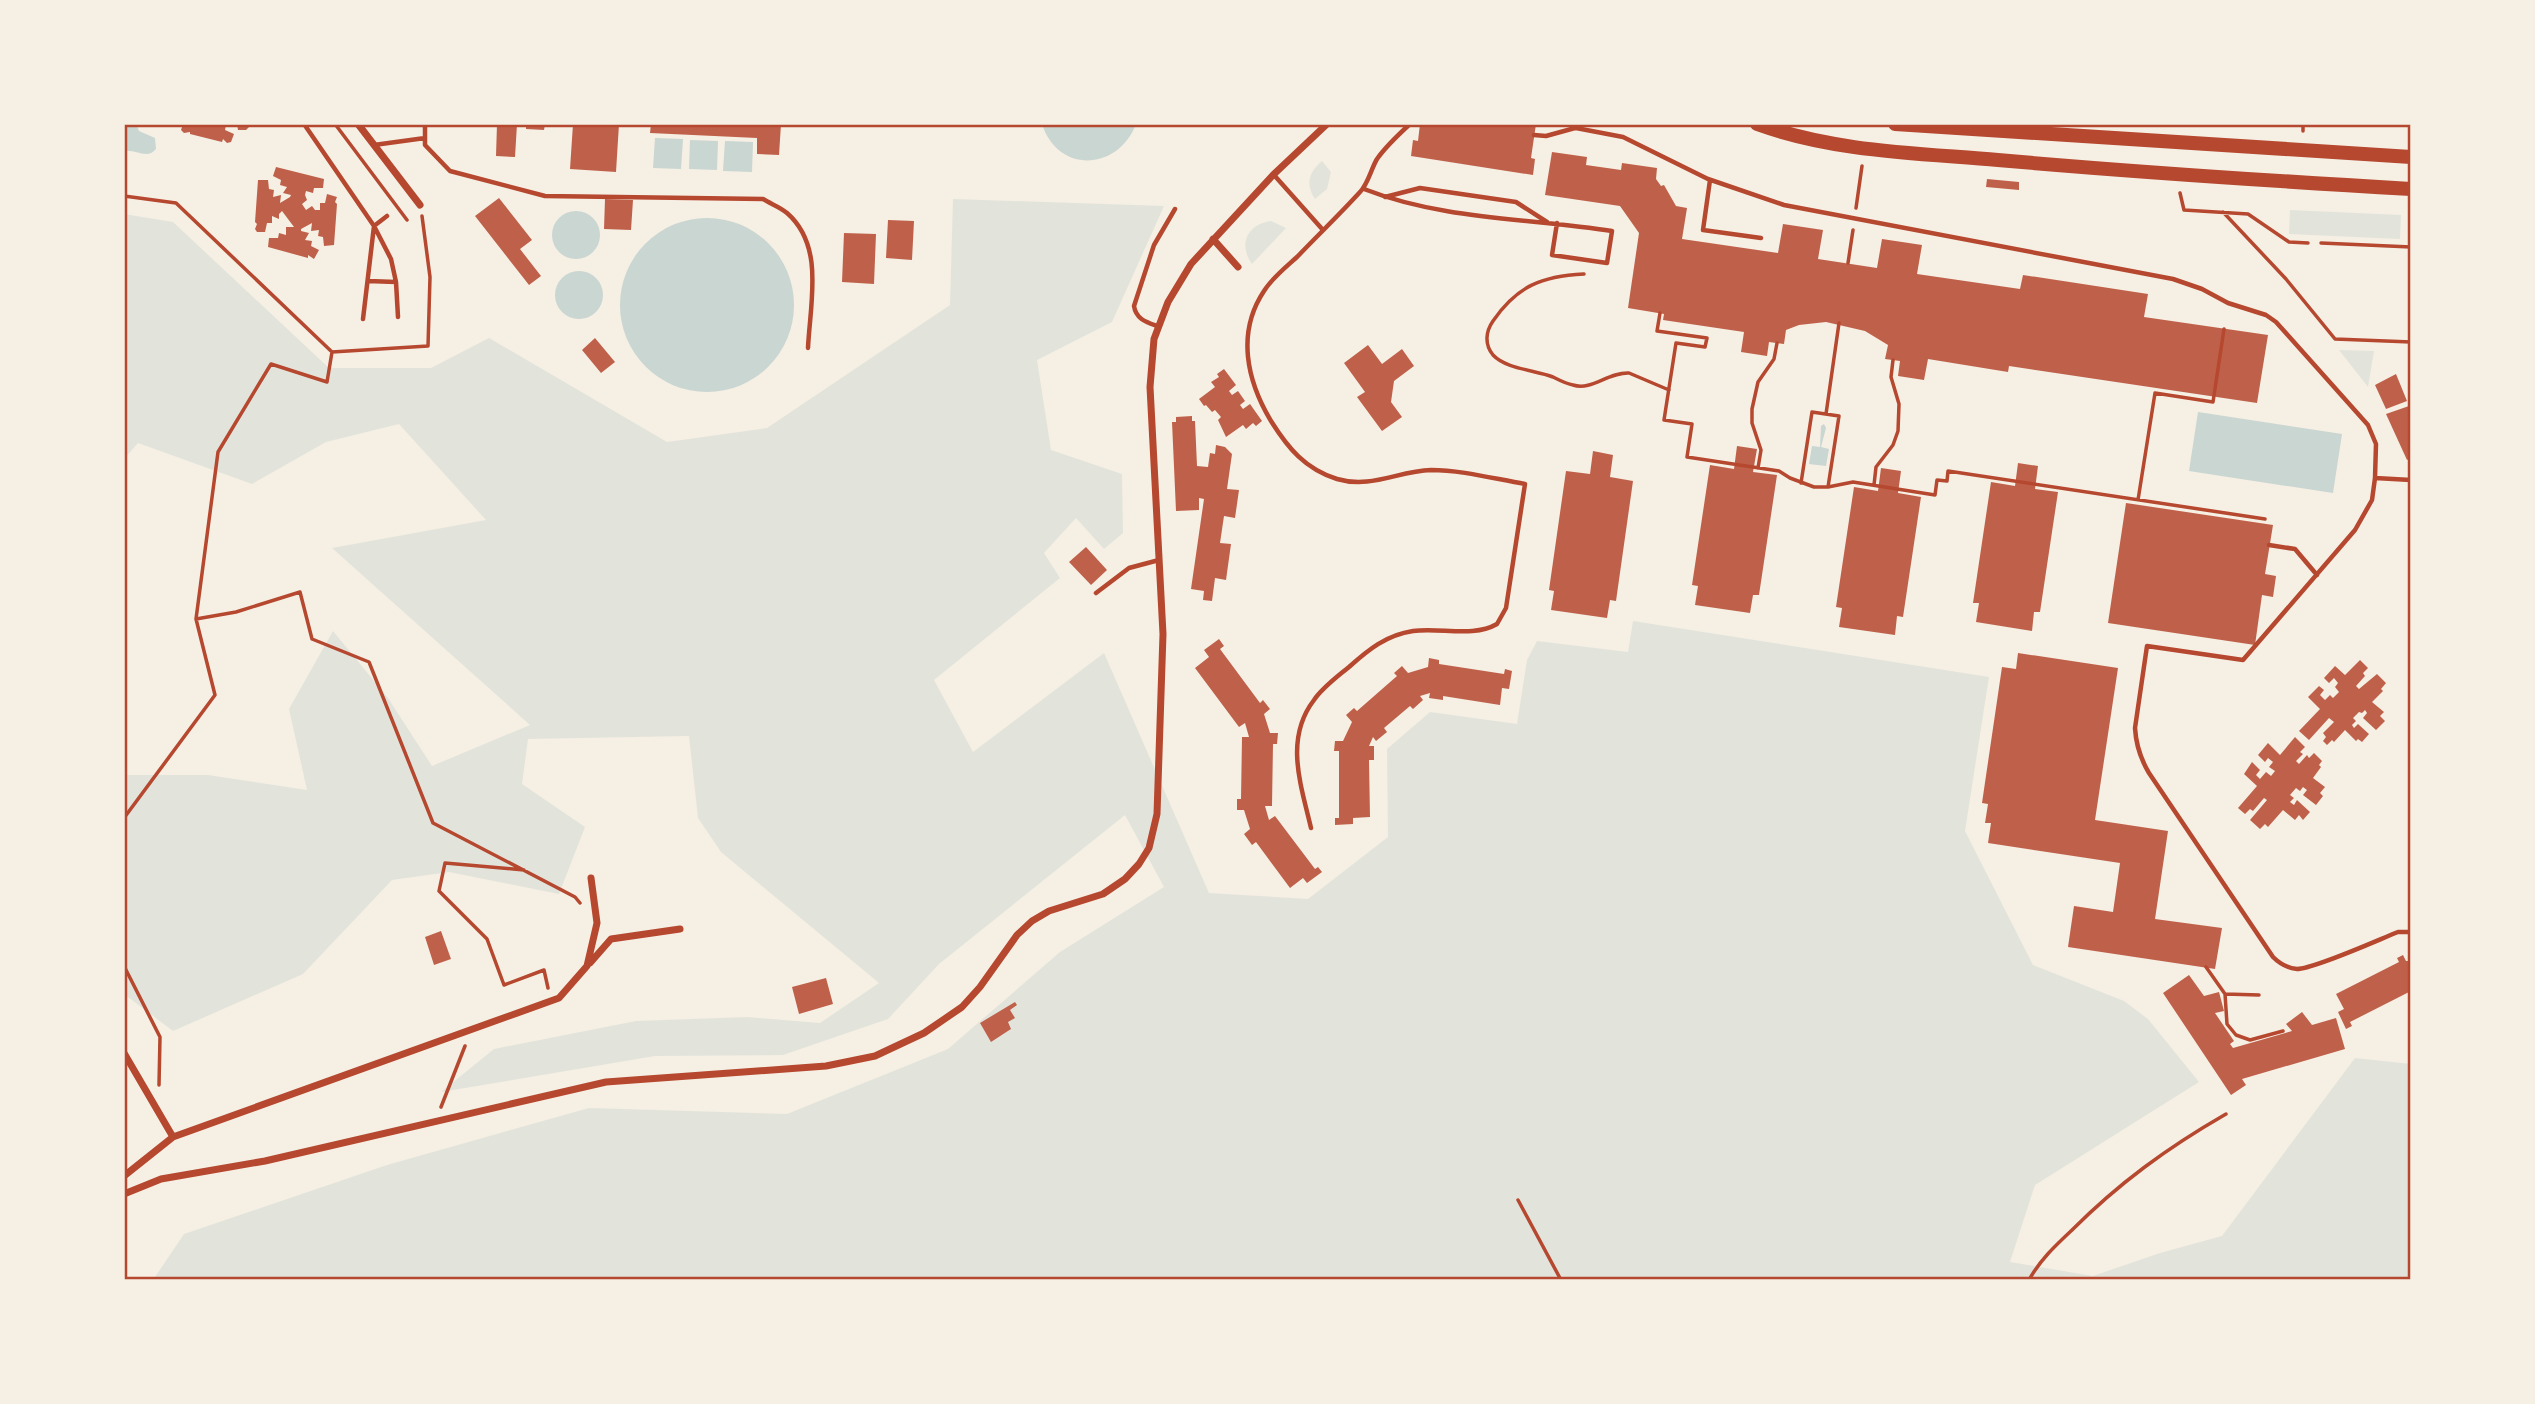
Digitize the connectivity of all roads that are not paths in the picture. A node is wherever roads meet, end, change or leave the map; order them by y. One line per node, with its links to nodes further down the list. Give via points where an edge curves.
1 (304, 124): 24 (lane)
2 (358, 124): 12 (street)
3 (425, 124): 11 (lane)
4 (1327, 124): 14 (street)
5 (1410, 124): 16 (lane, via 1383,150)
6 (1570, 124): 9 (lane)
7 (1757, 124): 17 (main road, via 1822,143 1905,153)
8 (1895, 124): 13 (main road)
9 (1576, 128): 10 (lane); 15 (lane, via 1623,137)
10 (1534, 135)
11 (425, 138): 12 (lane); 34 (lane, via 425,145 450,171 545,196 763,199 786,212 802,230 811,251)
12 (374, 145): 19 (street)
13 (2411, 157)
14 (1273, 175): 25 (lane); 27 (street)
15 (1710, 180): 26 (lane, via 1703,230); 35 (lane, via 1824,214 2173,279 2266,315 2286,330 2368,425 2376,444)
16 (1364, 189): 18 (lane); 25 (lane)
17 (2411, 189)
18 (1384, 197): 22 (lane, via 1418,207); 22 (lane, via 1420,188 1516,202)
19 (420, 205)
20 (1175, 209): 33 (lane, via 1150,253 1134,306 1137,316)
21 (387, 216): 24 (lane)
22 (1548, 222): 23 (lane)
23 (1557, 223): 23 (lane, via 1612,231 1607,263 1552,255)
24 (374, 226): 29 (lane); 30 (lane, via 391,258)
25 (1323, 230): 41 (lane, via 1265,290 1248,333 1248,364 1256,394 1291,450 1326,475 1353,482 1431,470 1525,484 1506,608 1497,624 1479,631 1417,630 1393,636 1323,689 1310,707 1300,727 1296,756)
26 (1761, 238)
27 (1213, 239): 28 (street); 33 (street, via 1179,282)
28 (1238, 267)
29 (368, 281): 30 (lane); 32 (lane)
30 (396, 282): 31 (lane)
31 (398, 317)
32 (363, 319)
33 (1157, 326): 38 (street, via 1150,367)
34 (808, 348)
35 (2375, 478): 36 (lane); 39 (lane, via 2372,499 2355,530)
36 (2411, 480)
37 (2269, 545): 39 (lane, via 2295,549)
38 (1160, 559): 40 (lane, via 1129,568); 49 (street, via 1163,670 1157,814 1149,848 1134,871 1110,890 1032,920 971,997 950,1016 891,1050 848,1063 606,1082 265,1161 161,1179)
39 (2317, 575): 44 (lane, via 2243,660 2147,646 2135,728 2139,751 2149,773 2279,963 2305,968 2398,932)
40 (1096, 593)
41 (1311, 828)
42 (591, 878): 45 (street, via 597,923)
43 (680, 929): 45 (street, via 611,939)
44 (2411, 932)
45 (587, 966): 47 (street, via 551,1003)
46 (124, 1053): 47 (street)
47 (173, 1137): 48 (street)
48 (124, 1176)
49 (124, 1194)

